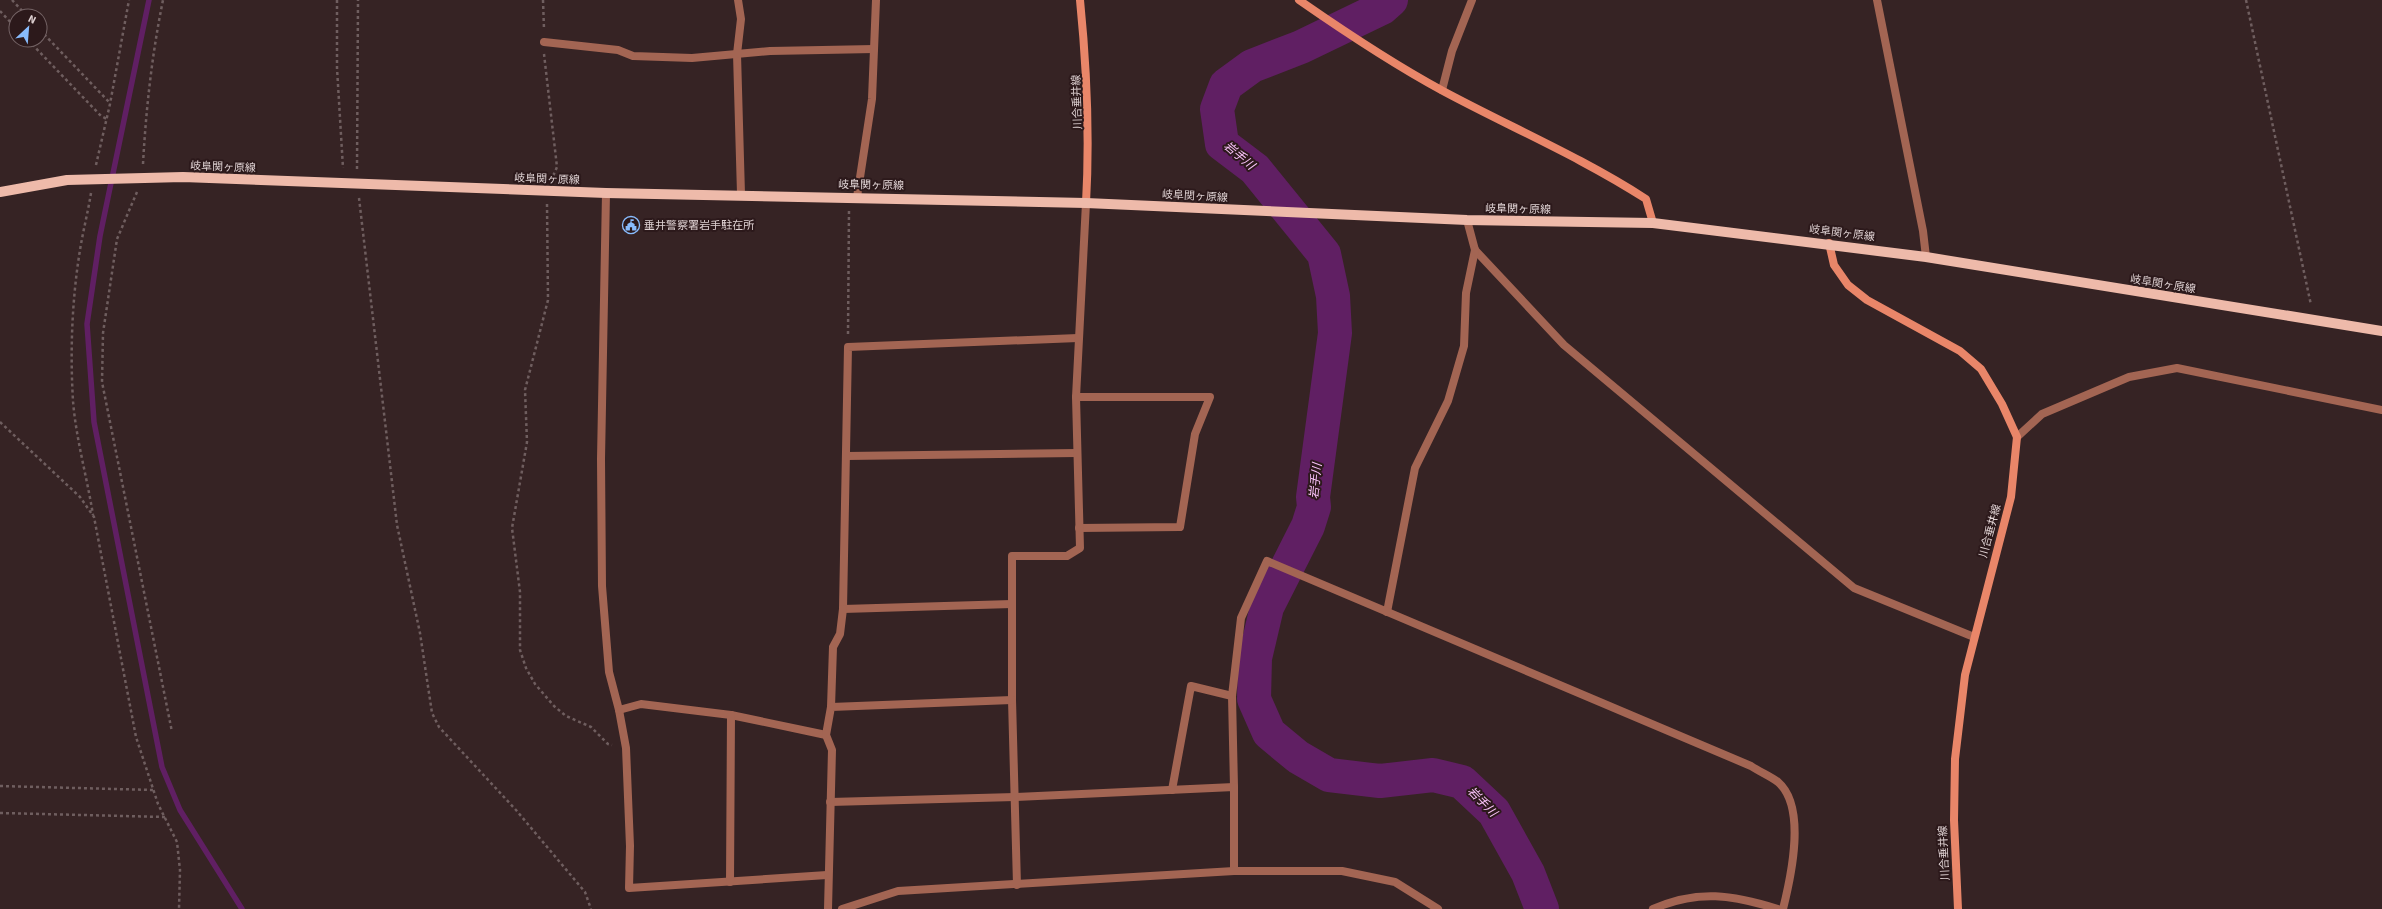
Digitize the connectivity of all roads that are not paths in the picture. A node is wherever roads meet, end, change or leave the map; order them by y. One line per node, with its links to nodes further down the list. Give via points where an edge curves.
1 (738, 0): 9 (street, via 740,20)
2 (876, 0): 8 (street)
3 (1080, 0): 15 (main road, 川合垂井線, via 1088,76 1090,145)
4 (1472, 0): 10 (street, via 1452,51)
5 (1877, 0): 20 (street)
6 (1302, 1): 10 (main road, via 1352,36)
7 (544, 42): 9 (street, via 618,50 633,56 692,58)
8 (874, 49): 9 (street); 14 (street, via 872,99)
9 (737, 54): 13 (street)
10 (1442, 90): 17 (main road, via 1607,173 1646,198)
11 (0, 192): 12 (main road, 岐阜関ヶ原線, via 26,186 92,179 183,177)
12 (606, 193): 13 (main road, 岐阜関ヶ原線); 36 (street, via 601,459 602,586 609,672)
13 (741, 194): 14 (main road, 岐阜関ヶ原線)
14 (853, 197): 15 (main road, 岐阜関ヶ原線)
15 (1086, 203): 16 (main road, 岐阜関ヶ原線); 22 (street)
16 (1467, 220): 17 (main road, 岐阜関ヶ原線); 19 (street)
17 (1653, 223): 18 (main road, 岐阜関ヶ原線)
18 (1829, 243): 20 (main road, 岐阜関ヶ原線); 25 (main road, via 1834,265 1848,285 1867,300 1960,351 1981,369 2002,404)
19 (1475, 250): 31 (street, via 1466,293 1464,346 1448,401 1415,468); 32 (street, via 1564,345 1854,588)
20 (1926, 257): 21 (main road, 岐阜関ヶ原線)
21 (2382, 331)
22 (1078, 338): 23 (street); 27 (street, via 848,347)
23 (1076, 397): 26 (street); 28 (street, via 1210,397 1195,434 1180,527)
24 (2382, 410): 25 (street, via 2177,368 2129,377 2042,414)
25 (2017, 437): 32 (main road, 川合垂井線, via 2011,497)
26 (1077, 454): 27 (street); 28 (street)
27 (847, 456): 30 (street)
28 (1079, 528): 29 (street, via 1080,548 1067,556 1012,556)
29 (1012, 604): 30 (street); 34 (street)
30 (843, 609): 35 (street, via 840,634 833,648)
31 (1387, 612): 33 (street, via 1267,561 1241,618); 52 (street, via 1752,766 1779,783 1794,809 1793,869)
32 (1974, 637): 53 (main road, 川合垂井線, via 1965,675 1955,759 1954,820)
33 (1232, 696): 39 (street); 40 (street, via 1191,686)
34 (1012, 700): 35 (street); 41 (street)
35 (831, 707): 38 (street)
36 (619, 710): 37 (street, via 641,704); 45 (street, via 626,748 629,888)
37 (731, 715): 38 (street); 45 (street)
38 (826, 735): 42 (street, via 832,750)
39 (1234, 787): 40 (street); 43 (street)
40 (1172, 790): 41 (street)
41 (1014, 797): 42 (street); 46 (street)
42 (830, 802): 44 (street)
43 (1234, 871): 46 (street); 49 (street, via 1342,871 1395,882)
44 (827, 875): 45 (street); 47 (street)
45 (730, 882)
46 (1017, 885): 48 (street, via 898,891)
47 (828, 909)
48 (842, 909)
49 (1438, 909)
50 (1653, 909): 51 (street, via 1700,895 1741,898)
51 (1778, 909)
52 (1782, 909)
53 (1958, 909)

